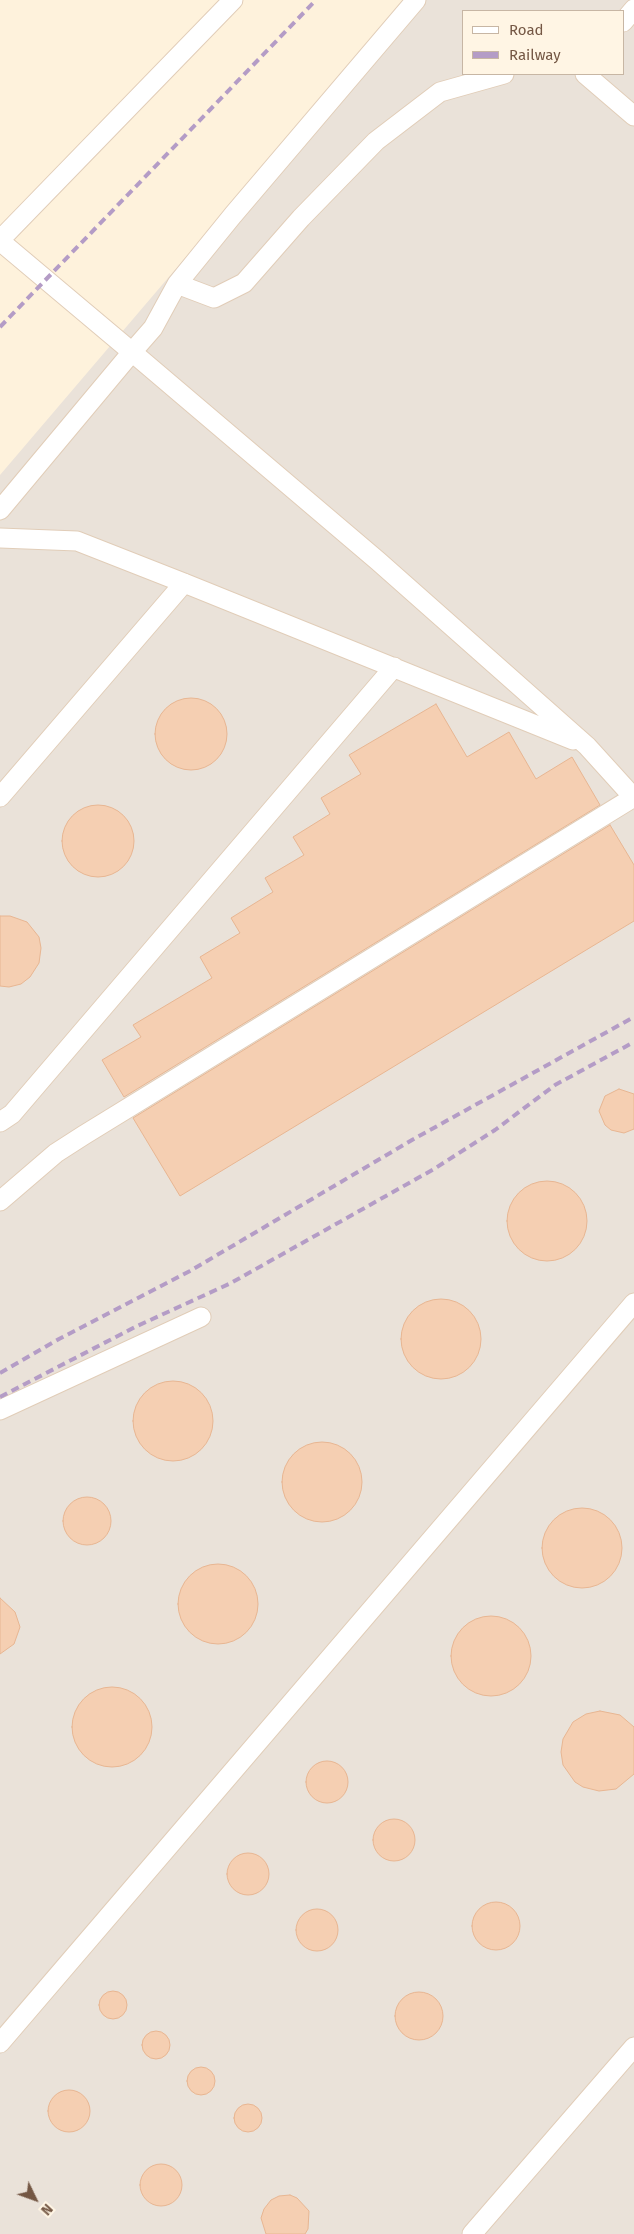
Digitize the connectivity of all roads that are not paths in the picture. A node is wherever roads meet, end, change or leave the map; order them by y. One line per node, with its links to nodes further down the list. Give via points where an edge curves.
1 (233, 0): 8 (lane)
2 (416, 0): 9 (lane)
3 (634, 9): 4 (lane)
4 (624, 21)
5 (500, 75): 9 (lane, via 440,92 376,141 301,218 244,283 214,298)
6 (586, 75): 7 (lane)
7 (634, 116)
8 (0, 240): 10 (lane)
9 (177, 284): 10 (lane, via 153,328)
10 (132, 352): 11 (lane); 15 (lane, via 378,561)
11 (0, 510)
12 (0, 538): 13 (lane, via 77,542)
13 (184, 582): 14 (lane); 16 (lane)
14 (394, 667): 15 (lane); 18 (lane, via 18,1106)
15 (587, 746): 17 (lane)
16 (0, 797)
17 (634, 797): 19 (lane, via 84,1135 56,1153)
18 (0, 1122)
19 (0, 1201)
20 (634, 1303): 23 (lane)
21 (201, 1317): 22 (lane)
22 (0, 1410)
23 (0, 2043)
24 (634, 2047): 25 (lane)
25 (472, 2234)

